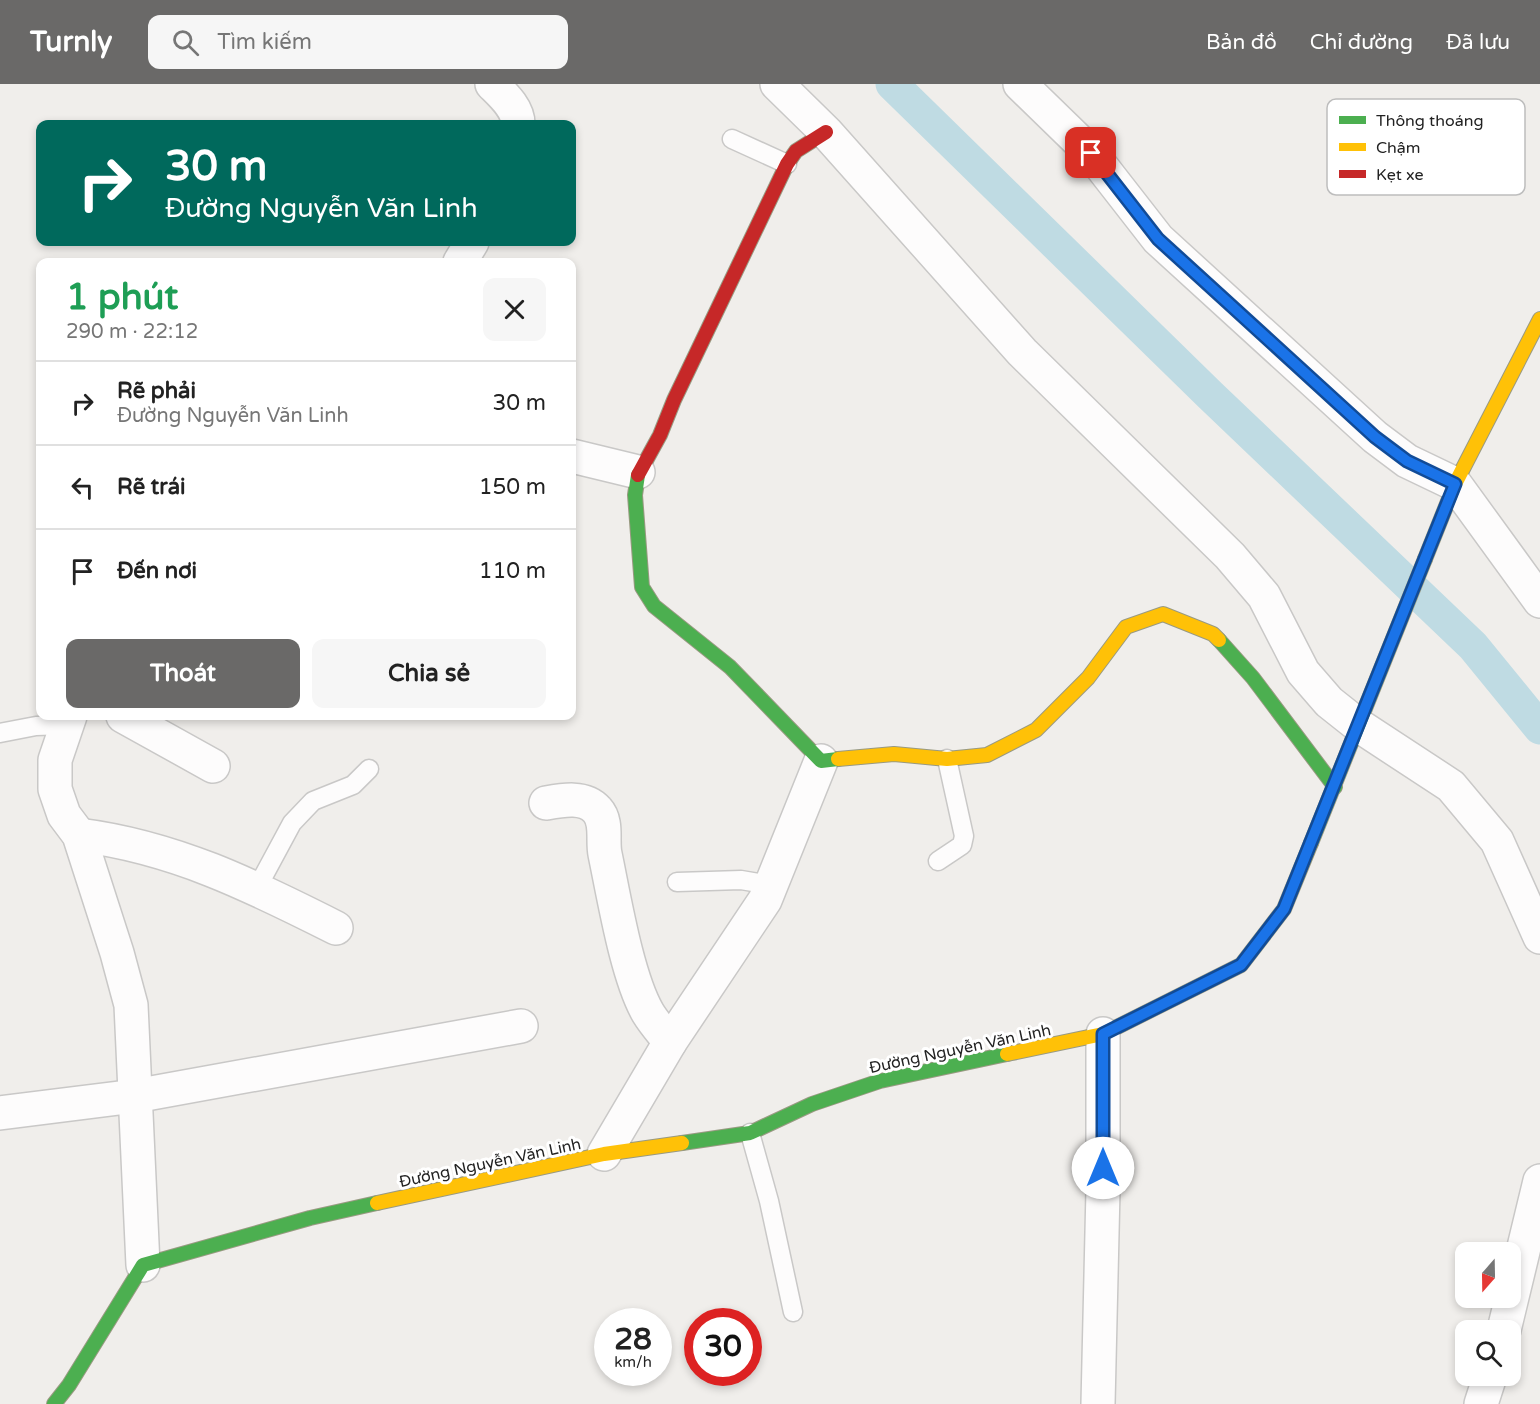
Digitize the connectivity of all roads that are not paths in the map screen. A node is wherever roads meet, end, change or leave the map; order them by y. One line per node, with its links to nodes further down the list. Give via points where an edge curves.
1 (492, 84): 4 (street, via 508,100)
2 (777, 84): 5 (street)
3 (1020, 84): 11 (street, via 1091,153 1158,239 1375,437 1407,461)
4 (518, 120)
5 (826, 132): 7 (street, via 796,151); 13 (street, via 1022,352 1230,556 1264,596 1304,672 1329,702)
6 (732, 139): 7 (lane)
7 (788, 164): 10 (street, via 660,435)
8 (1540, 319): 11 (street, Đường Nguyễn Văn Linh)
9 (576, 457): 10 (street)
10 (638, 472): 18 (street, via 635,495 642,587 654,606 730,667)
11 (1455, 484): 12 (street); 13 (street, Đường Nguyễn Văn Linh)
12 (1540, 601)
13 (1364, 711): 21 (street, Đường Nguyễn Văn Linh); 29 (street, via 1451,786 1497,841)
14 (67, 720): 16 (lane); 23 (street, via 55,760 55,789 64,815)
15 (130, 720): 19 (street)
16 (0, 733)
17 (947, 759): 18 (street, via 894,754); 21 (street, via 987,755 1036,730 1088,678 1126,627 1164,614 1213,634 1253,678); 24 (lane, via 964,836 962,845)
18 (821, 761): 26 (street)
19 (213, 766)
20 (369, 769): 27 (lane, via 352,786 313,801 292,824)
21 (1335, 787): 31 (street, Đường Nguyễn Văn Linh, via 1284,909 1241,965)
22 (546, 803): 32 (street, via 589,802 599,812 604,827 604,851 633,974 648,1013)
23 (79, 835): 27 (street, via 157,849); 33 (street, via 131,1005)
24 (938, 861)
25 (677, 882): 26 (lane, via 741,880)
26 (771, 885): 32 (street, via 765,900)
27 (256, 888): 28 (street)
28 (336, 928)
29 (1540, 937)
30 (521, 1026): 33 (street)
31 (1103, 1034): 35 (street, Đường Nguyễn Văn Linh, via 880,1081 812,1104); 43 (street, via 1104,1191)
32 (670, 1042): 36 (street)
33 (135, 1096): 34 (street); 38 (street)
34 (0, 1113)
35 (750, 1133): 36 (street, Đường Nguyễn Văn Linh); 39 (lane)
36 (604, 1154): 38 (street, Đường Nguyễn Văn Linh, via 310,1218)
37 (1540, 1181): 40 (street)
38 (143, 1265): 42 (street)
39 (793, 1312)
40 (1506, 1320)
41 (1487, 1386): 44 (street)
42 (54, 1404)
43 (1098, 1404)
44 (1481, 1404)

